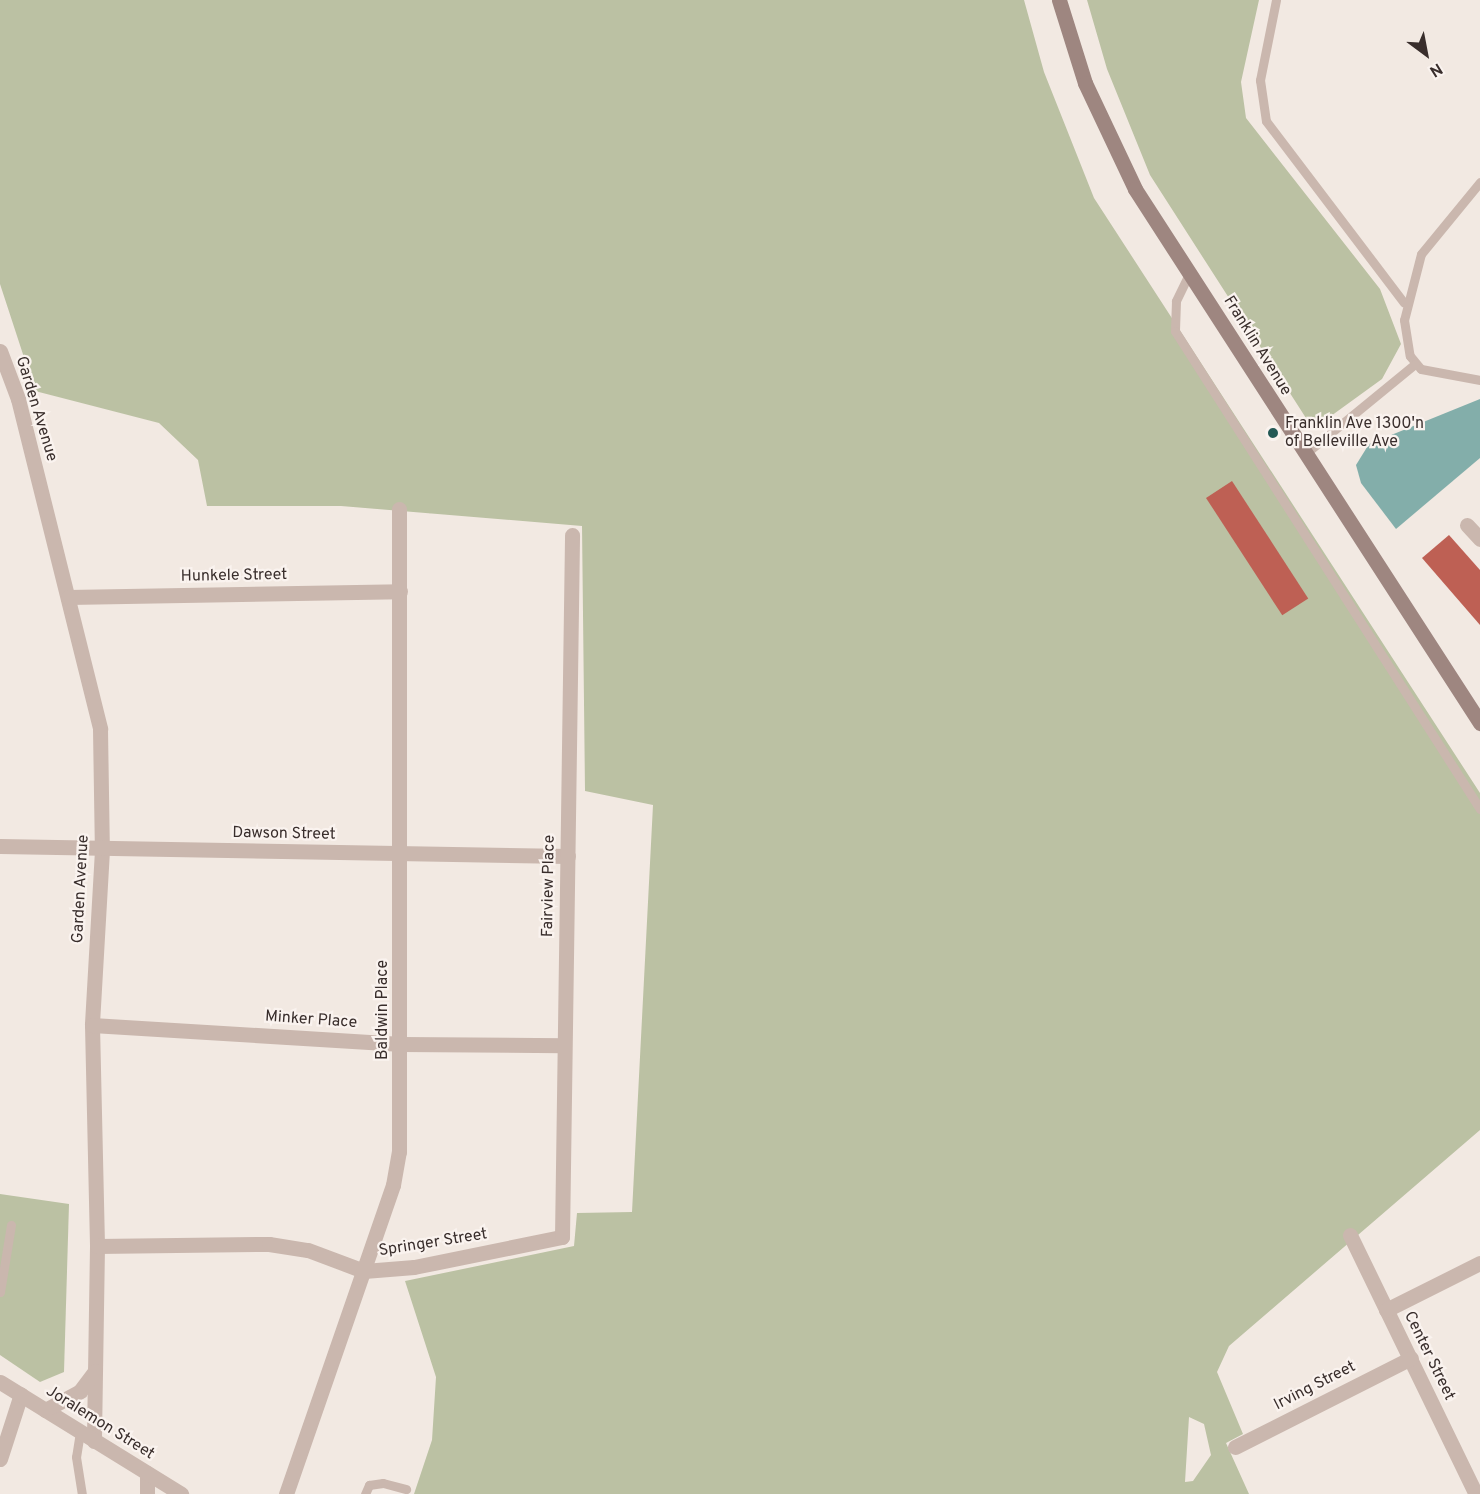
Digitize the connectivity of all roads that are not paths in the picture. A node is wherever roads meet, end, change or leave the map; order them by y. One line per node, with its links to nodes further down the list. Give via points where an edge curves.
1 (1059, 0): 4 (main road, Franklin Avenue, via 1085,83 1111,142)
2 (1276, 0): 5 (lane, via 1260,80 1266,121)
3 (1480, 182): 5 (lane, via 1421,254)
4 (1189, 274): 9 (main road, Franklin Avenue); 17 (lane, via 1176,301 1175,331)
5 (1404, 303): 7 (lane, via 1404,331)
6 (0, 351): 15 (street, Garden Avenue, via 18,399)
7 (1415, 364): 8 (lane, via 1432,374); 9 (lane)
8 (1480, 380)
9 (1305, 454): 16 (main road, Franklin Avenue)
10 (399, 509): 14 (street, Baldwin Place)
11 (1467, 525): 13 (street)
12 (572, 535): 21 (street, Fairview Place)
13 (1480, 540)
14 (400, 591): 15 (street, Hunkele Street); 20 (street, Baldwin Place)
15 (68, 597): 19 (street, Garden Avenue, via 100,729)
16 (1480, 723)
17 (1480, 809)
18 (0, 846): 19 (street, Dawson Street)
19 (102, 850): 20 (street, Dawson Street); 22 (street, Garden Avenue)
20 (402, 854): 21 (street, Dawson Street); 23 (street, Baldwin Place)
21 (568, 856): 24 (street, Fairview Place)
22 (92, 1024): 23 (street, Minker Place); 28 (street, Garden Avenue)
23 (400, 1044): 24 (street, Minker Place); 30 (street, Baldwin Place, via 397,1170)
24 (564, 1045): 27 (street, Fairview Place)
25 (11, 1225): 31 (lane)
26 (1350, 1235): 32 (street, Center Street)
27 (562, 1237): 30 (street, Springer Street, via 414,1267)
28 (97, 1246): 30 (street, Springer Street, via 268,1244 308,1250); 34 (street, Garden Avenue)
29 (1480, 1263): 32 (street)
30 (364, 1271): 47 (street, Baldwin Place)
31 (0, 1292)
32 (1386, 1310): 33 (street, Center Street)
33 (1411, 1358): 40 (street, Irving Street); 49 (street, Center Street)
34 (95, 1371): 37 (street, via 80,1391); 39 (street, Garden Avenue)
35 (0, 1382): 36 (street, Joralemon Street)
36 (21, 1394): 37 (street, Joralemon Street); 41 (street)
37 (45, 1410): 38 (street, Joralemon Street)
38 (80, 1432): 39 (street, Joralemon Street); 44 (lane, via 76,1457)
39 (94, 1441): 42 (street, Joralemon Street)
40 (1235, 1447)
41 (0, 1459)
42 (147, 1473): 45 (street); 46 (street, Joralemon Street)
43 (406, 1489): 48 (lane, via 373,1484)
44 (82, 1494)
45 (147, 1494)
46 (181, 1494)
47 (286, 1494)
48 (364, 1494)
49 (1476, 1494)

